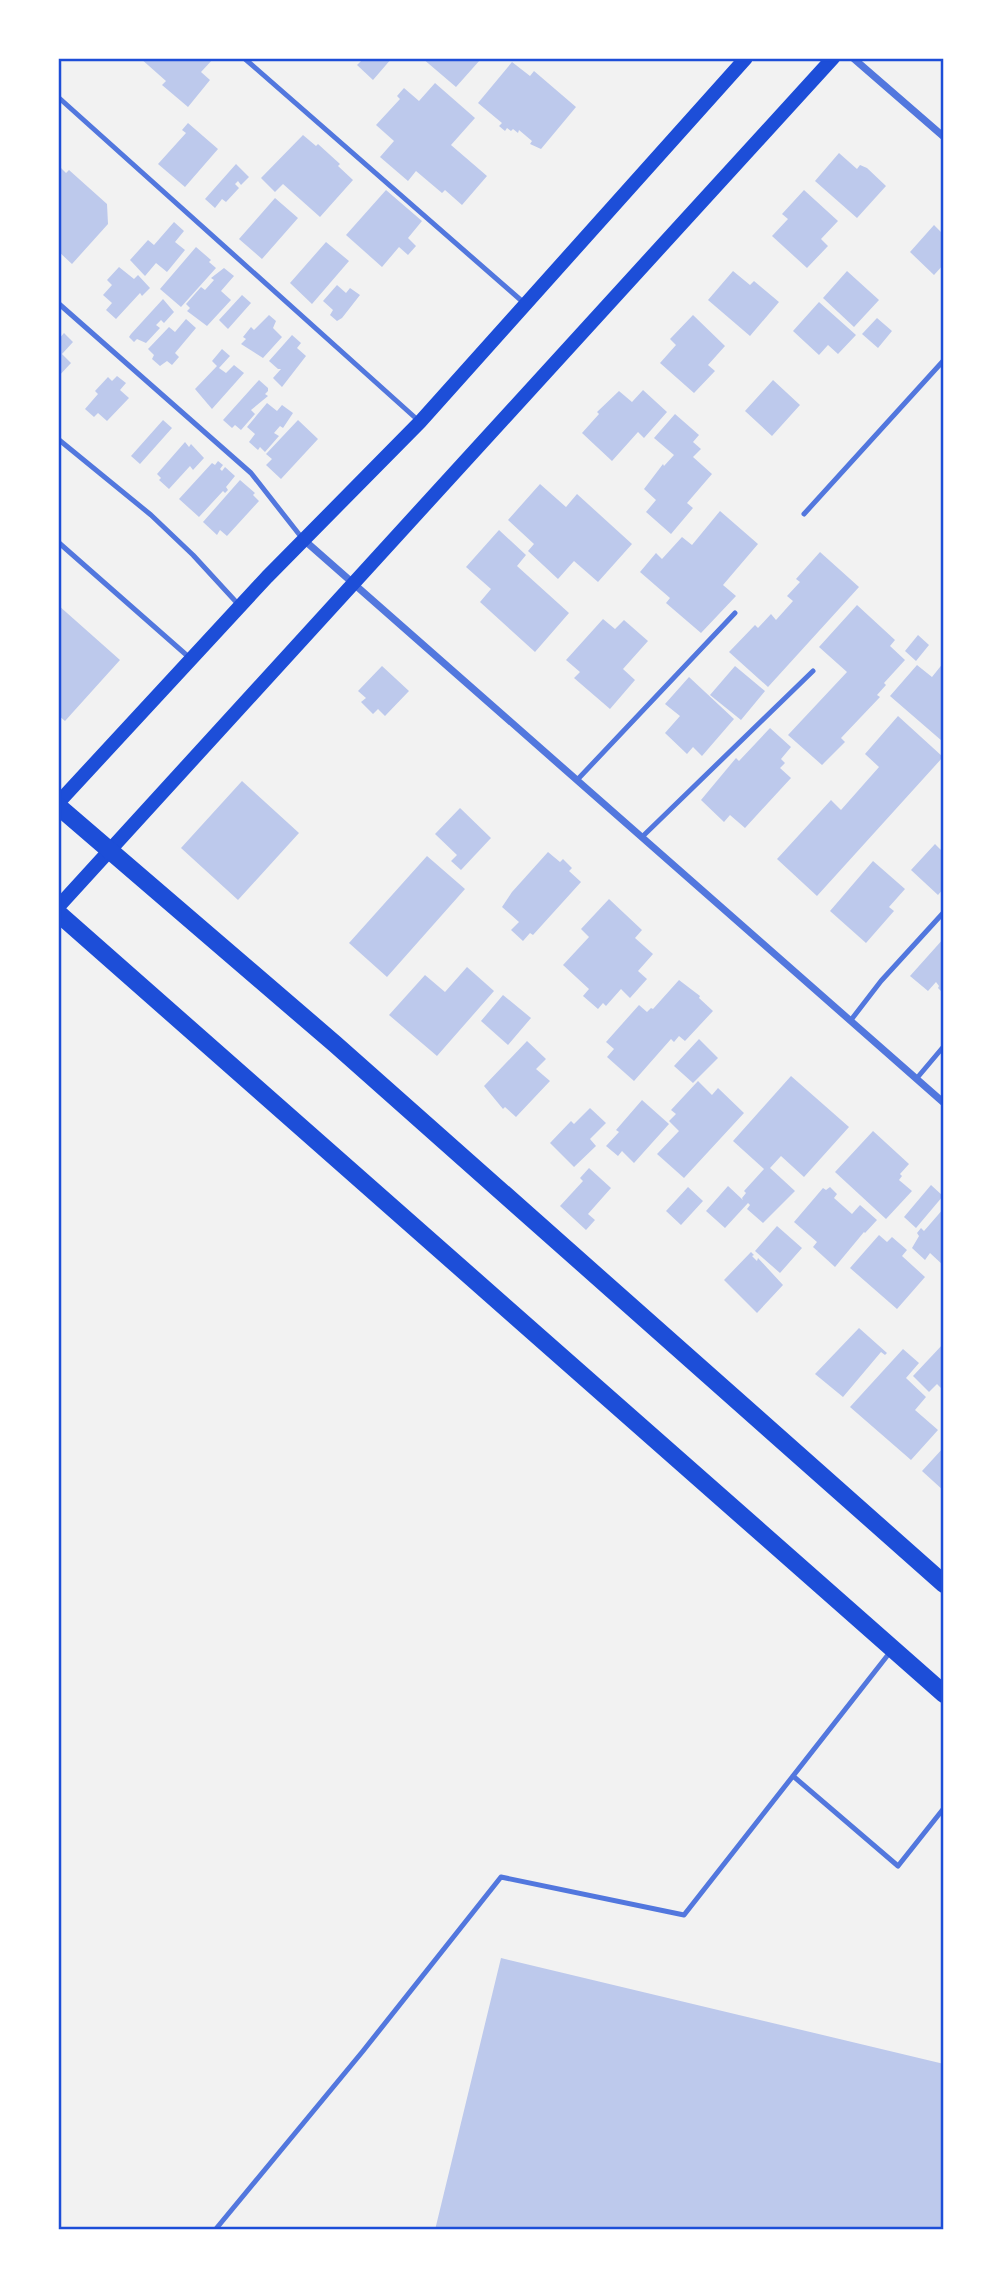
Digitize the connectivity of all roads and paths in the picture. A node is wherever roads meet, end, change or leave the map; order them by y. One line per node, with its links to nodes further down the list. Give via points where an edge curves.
1 (244, 58): 8 (lane)
2 (746, 58): 8 (main road)
3 (833, 58): 15 (main road)
4 (853, 58): 6 (street)
5 (58, 97): 10 (lane)
6 (944, 137)
7 (58, 303): 13 (lane, via 251,473)
8 (526, 304): 10 (main road)
9 (944, 360): 12 (lane)
10 (420, 422): 13 (main road)
11 (58, 439): 16 (lane, via 151,515)
12 (804, 514)
13 (304, 540): 15 (street); 16 (main road)
14 (58, 542): 18 (lane)
15 (352, 582): 20 (street); 23 (main road)
16 (240, 606): 18 (main road)
17 (734, 613): 20 (lane)
18 (191, 659): 21 (main road)
19 (813, 671): 22 (lane)
20 (578, 779): 22 (street)
21 (58, 804): 23 (main road)
22 (643, 836): 27 (street)
23 (110, 849): 24 (main road); 31 (main road)
24 (58, 907)
25 (944, 912): 27 (lane)
26 (58, 913): 32 (main road)
27 (851, 1020): 29 (street)
28 (944, 1046): 29 (lane)
29 (917, 1078): 30 (street)
30 (944, 1103)
31 (944, 1584)
32 (893, 1648): 33 (main road); 34 (lane)
33 (944, 1694)
34 (793, 1776): 35 (lane, via 898,1866); 36 (lane, via 684,1915 501,1877)
35 (944, 1808)
36 (215, 2230)

